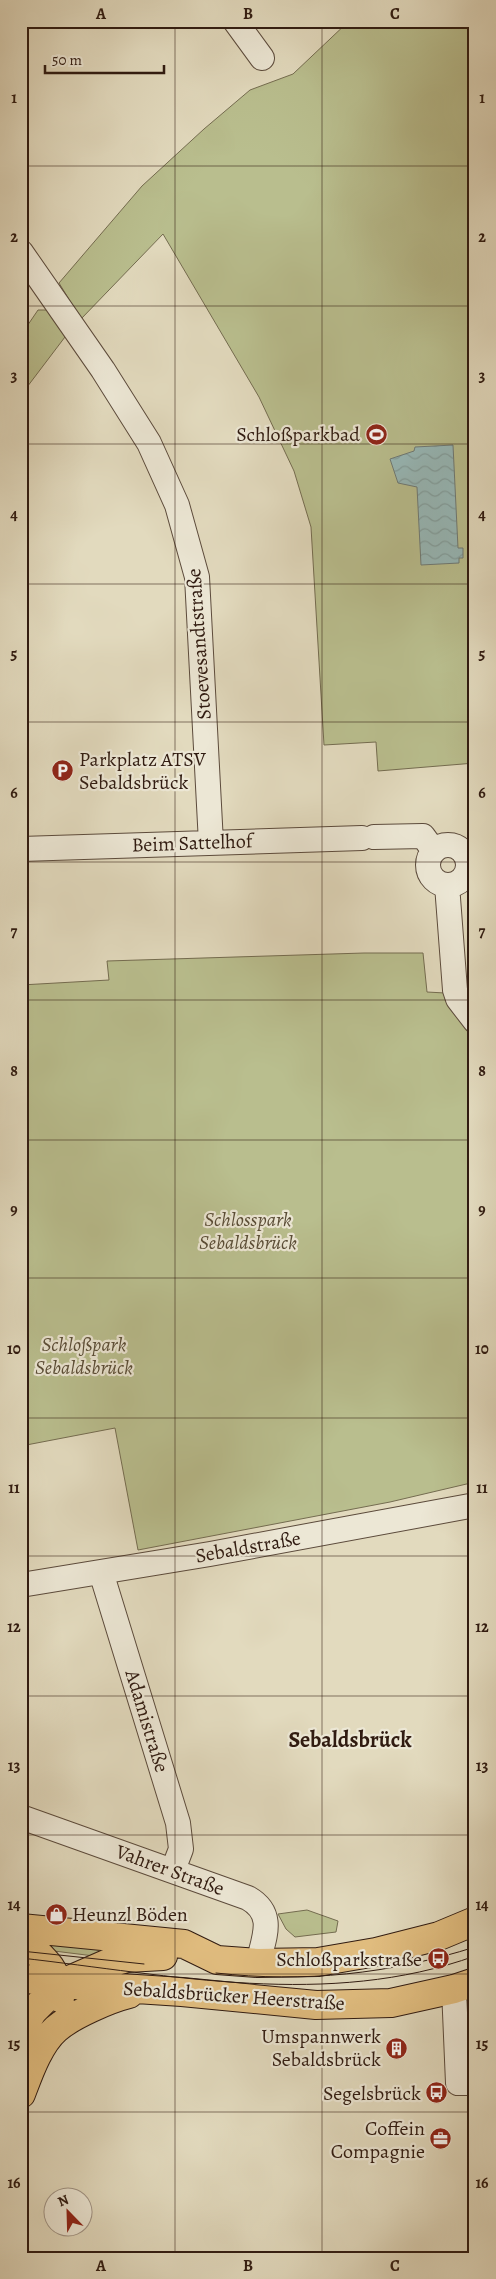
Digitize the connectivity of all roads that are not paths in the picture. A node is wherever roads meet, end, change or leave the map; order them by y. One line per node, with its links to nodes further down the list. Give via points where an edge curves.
1 (235, 21): 2 (street)
2 (262, 58)
3 (21, 252): 4 (street, Stoevesandtstraße, via 149,443 178,505 197,576)
4 (211, 843): 5 (street, Beim Sattelhof); 6 (street, Beim Sattelhof, via 423,836)
5 (21, 849)
6 (434, 851): 7 (street, via 429,861 430,872 436,881); 7 (street, via 453,845 466,856 468,871 463,879)
7 (447, 885): 8 (street, via 455,990)
8 (475, 1022)
9 (475, 1505): 10 (street, Sebaldstraße)
10 (101, 1572): 11 (street, Sebaldstraße); 13 (street, Adamistraße, via 178,1823 181,1849)
11 (21, 1585)
12 (21, 1817): 13 (street, Vahrer Straße)
13 (173, 1870): 18 (street, Vahrer Straße, via 259,1904 267,1924)
14 (475, 1921): 18 (main road, Sebaldsbrücker Heerstraße, via 439,1936 376,1952 318,1962)
15 (21, 1928): 17 (main road, Sebaldsbrücker Heerstraße, via 184,1944)
16 (21, 1938): 20 (main road, via 48,1961)
17 (217, 1960): 18 (main road, Sebaldsbrücker Heerstraße); 20 (main road, via 151,1956 127,1958)
18 (258, 1963)
19 (21, 1978): 20 (main road, Sebaldsbrücker Heerstraße)
20 (60, 1984): 22 (main road, Sebaldsbrücker Heerstraße); 23 (main road); 24 (main road)
21 (465, 1985): 22 (main road, Sebaldsbrücker Heerstraße, via 391,2003 316,2005); 25 (street, via 458,2083)
22 (140, 1991): 23 (main road, via 94,2006)
23 (56, 2029): 26 (main road, via 43,2046)
24 (21, 2030)
25 (475, 2083)
26 (21, 2094)

